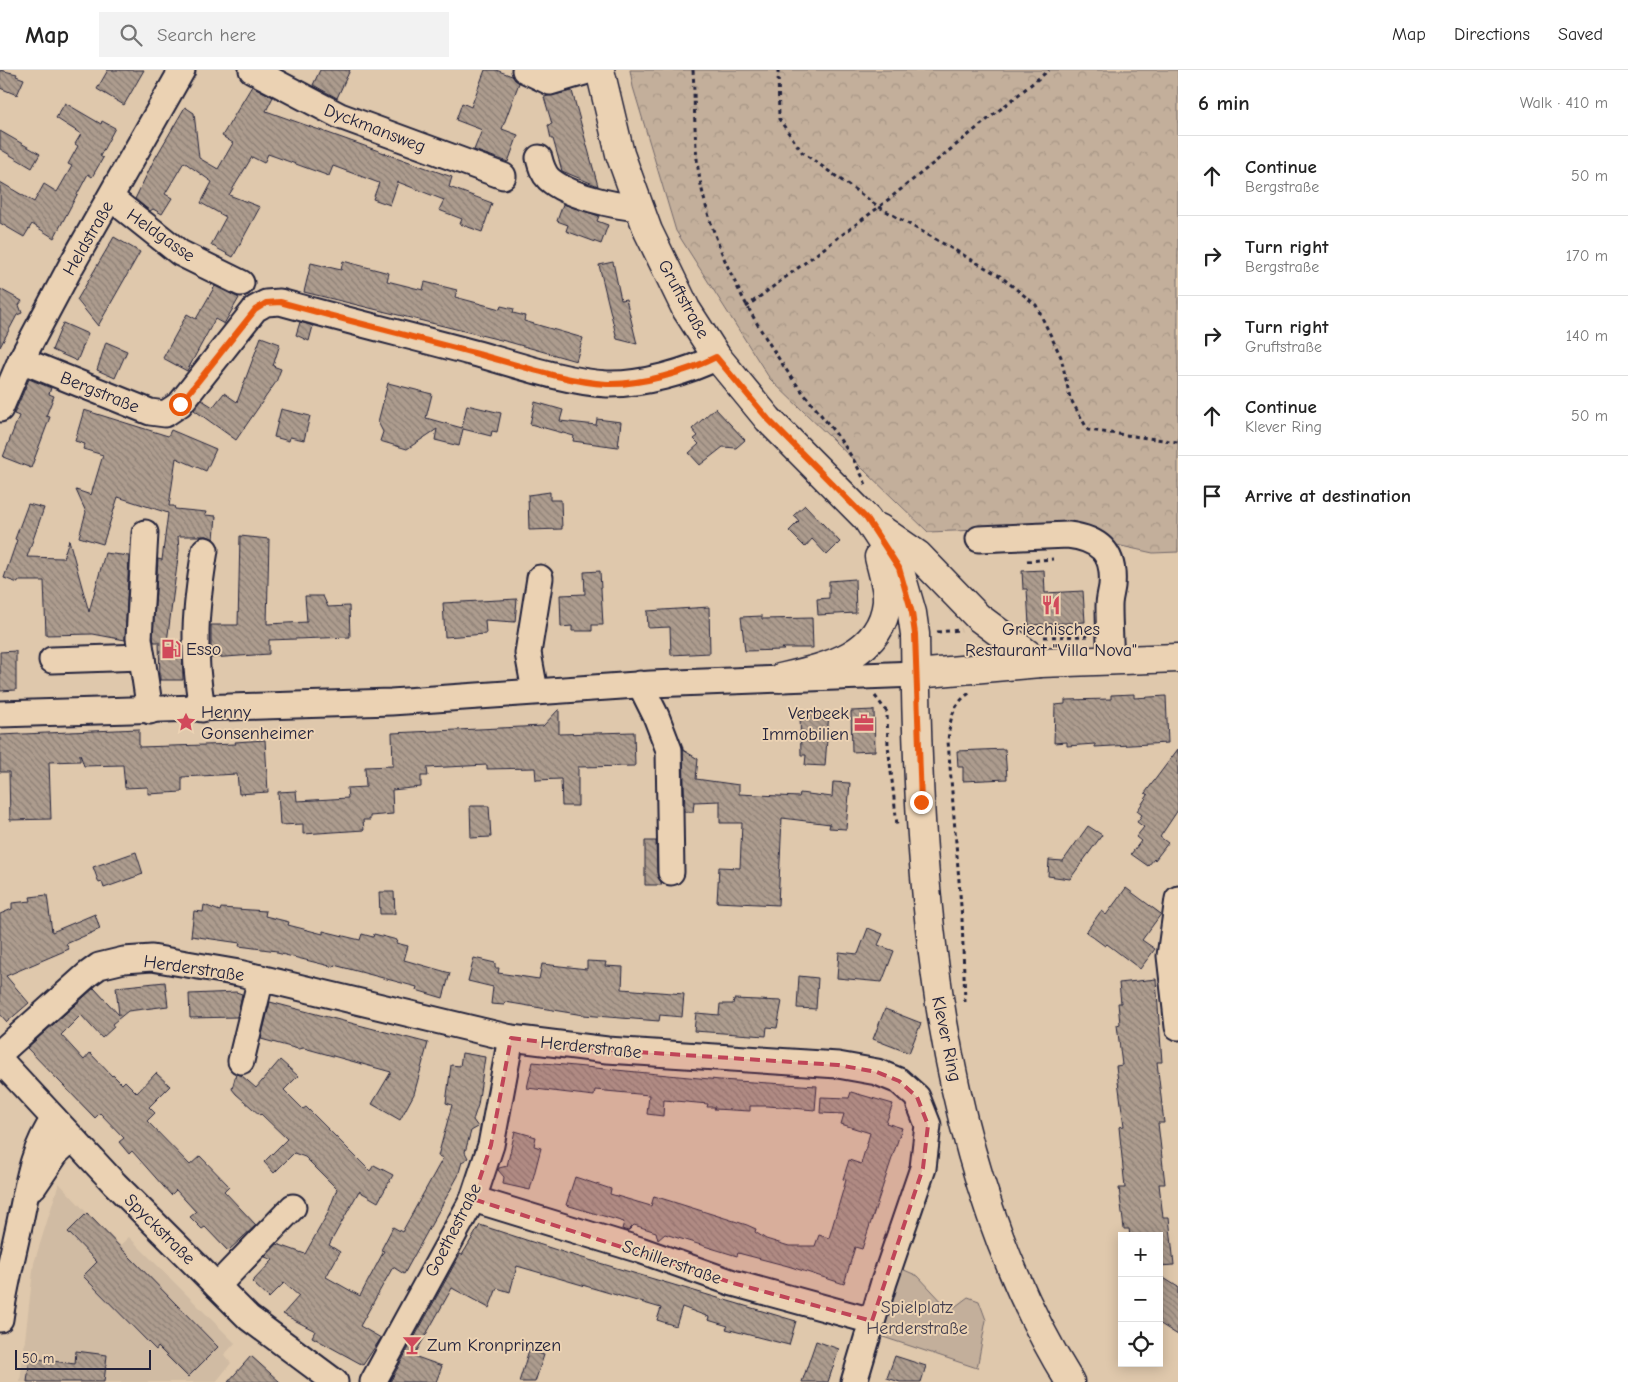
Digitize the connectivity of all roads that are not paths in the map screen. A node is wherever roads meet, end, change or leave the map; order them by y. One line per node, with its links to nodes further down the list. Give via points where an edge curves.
1 (182, 70): 8 (street, Heldstraße)
2 (252, 70): 7 (street, Dyckmansweg, via 340,116)
3 (525, 70): 4 (street, via 550,82)
4 (591, 70)
5 (600, 70): 9 (main road, Gruftstraße, via 620,154)
6 (539, 158): 9 (street, via 548,178 561,188 618,206)
7 (503, 176)
8 (111, 198): 10 (street, Heldgasse, via 180,254); 12 (street, Heldstraße)
9 (640, 208): 11 (main road, Gruftstraße, via 686,309)
10 (241, 283)
11 (716, 357): 12 (street, Bergstraße, via 700,366 671,374 606,384 556,375 280,302 266,303 255,310 180,404 166,414 150,412); 14 (main road, Gruftstraße, via 768,419)
12 (21, 360): 13 (street, Heldstraße)
13 (0, 409)
14 (870, 524): 23 (main road, via 918,555 978,617); 24 (main road, Gruftstraße, via 899,568 905,586 915,634); 25 (main road, via 887,594 882,619 875,632 858,652 844,660)
15 (145, 533): 20 (street, via 139,638)
16 (979, 539): 19 (street, via 1068,535 1090,540 1103,548 1110,559)
17 (205, 550): 28 (street, via 194,636)
18 (540, 578): 27 (street, via 528,653)
19 (1111, 648): 21 (main road); 23 (main road)
20 (142, 657): 22 (street); 29 (street)
21 (1178, 658)
22 (52, 660)
23 (1040, 664): 24 (main road)
24 (916, 674): 25 (street); 50 (main road, Klever Ring, via 927,911 936,987 968,1138 1009,1258)
25 (780, 678): 26 (street)
26 (640, 684): 27 (street); 31 (street, via 668,750)
27 (536, 691): 28 (street, via 391,702)
28 (202, 709): 29 (street)
29 (150, 711): 30 (street)
30 (0, 714)
31 (671, 872)
32 (1178, 899): 34 (street, via 1170,956)
33 (262, 978): 35 (street, Herderstraße); 36 (street, Herderstraße, via 152,958 99,966); 38 (street)
34 (1178, 1027)
35 (511, 1038): 41 (street, Goethestraße, via 491,1145); 46 (street, Herderstraße, via 607,1050 838,1065 877,1072 900,1081 917,1097 928,1125 923,1168)
36 (0, 1053)
37 (0, 1060): 39 (street, Spyckstraße)
38 (241, 1061)
39 (54, 1118): 40 (street, Spyckstraße); 42 (street, via 30,1166)
40 (72, 1138): 42 (street, via 45,1168); 44 (street, Spyckstraße)
41 (473, 1199): 46 (street, Schillerstraße, via 640,1250 733,1283); 48 (street, Goethestraße)
42 (24, 1206): 45 (street, via 4,1288)
43 (293, 1207): 44 (street)
44 (216, 1286): 47 (street, Spyckstraße, via 249,1318)
45 (0, 1319)
46 (872, 1321): 49 (street, Herderstraße)
47 (335, 1382)
48 (373, 1382)
49 (854, 1382)
50 (1070, 1382)

